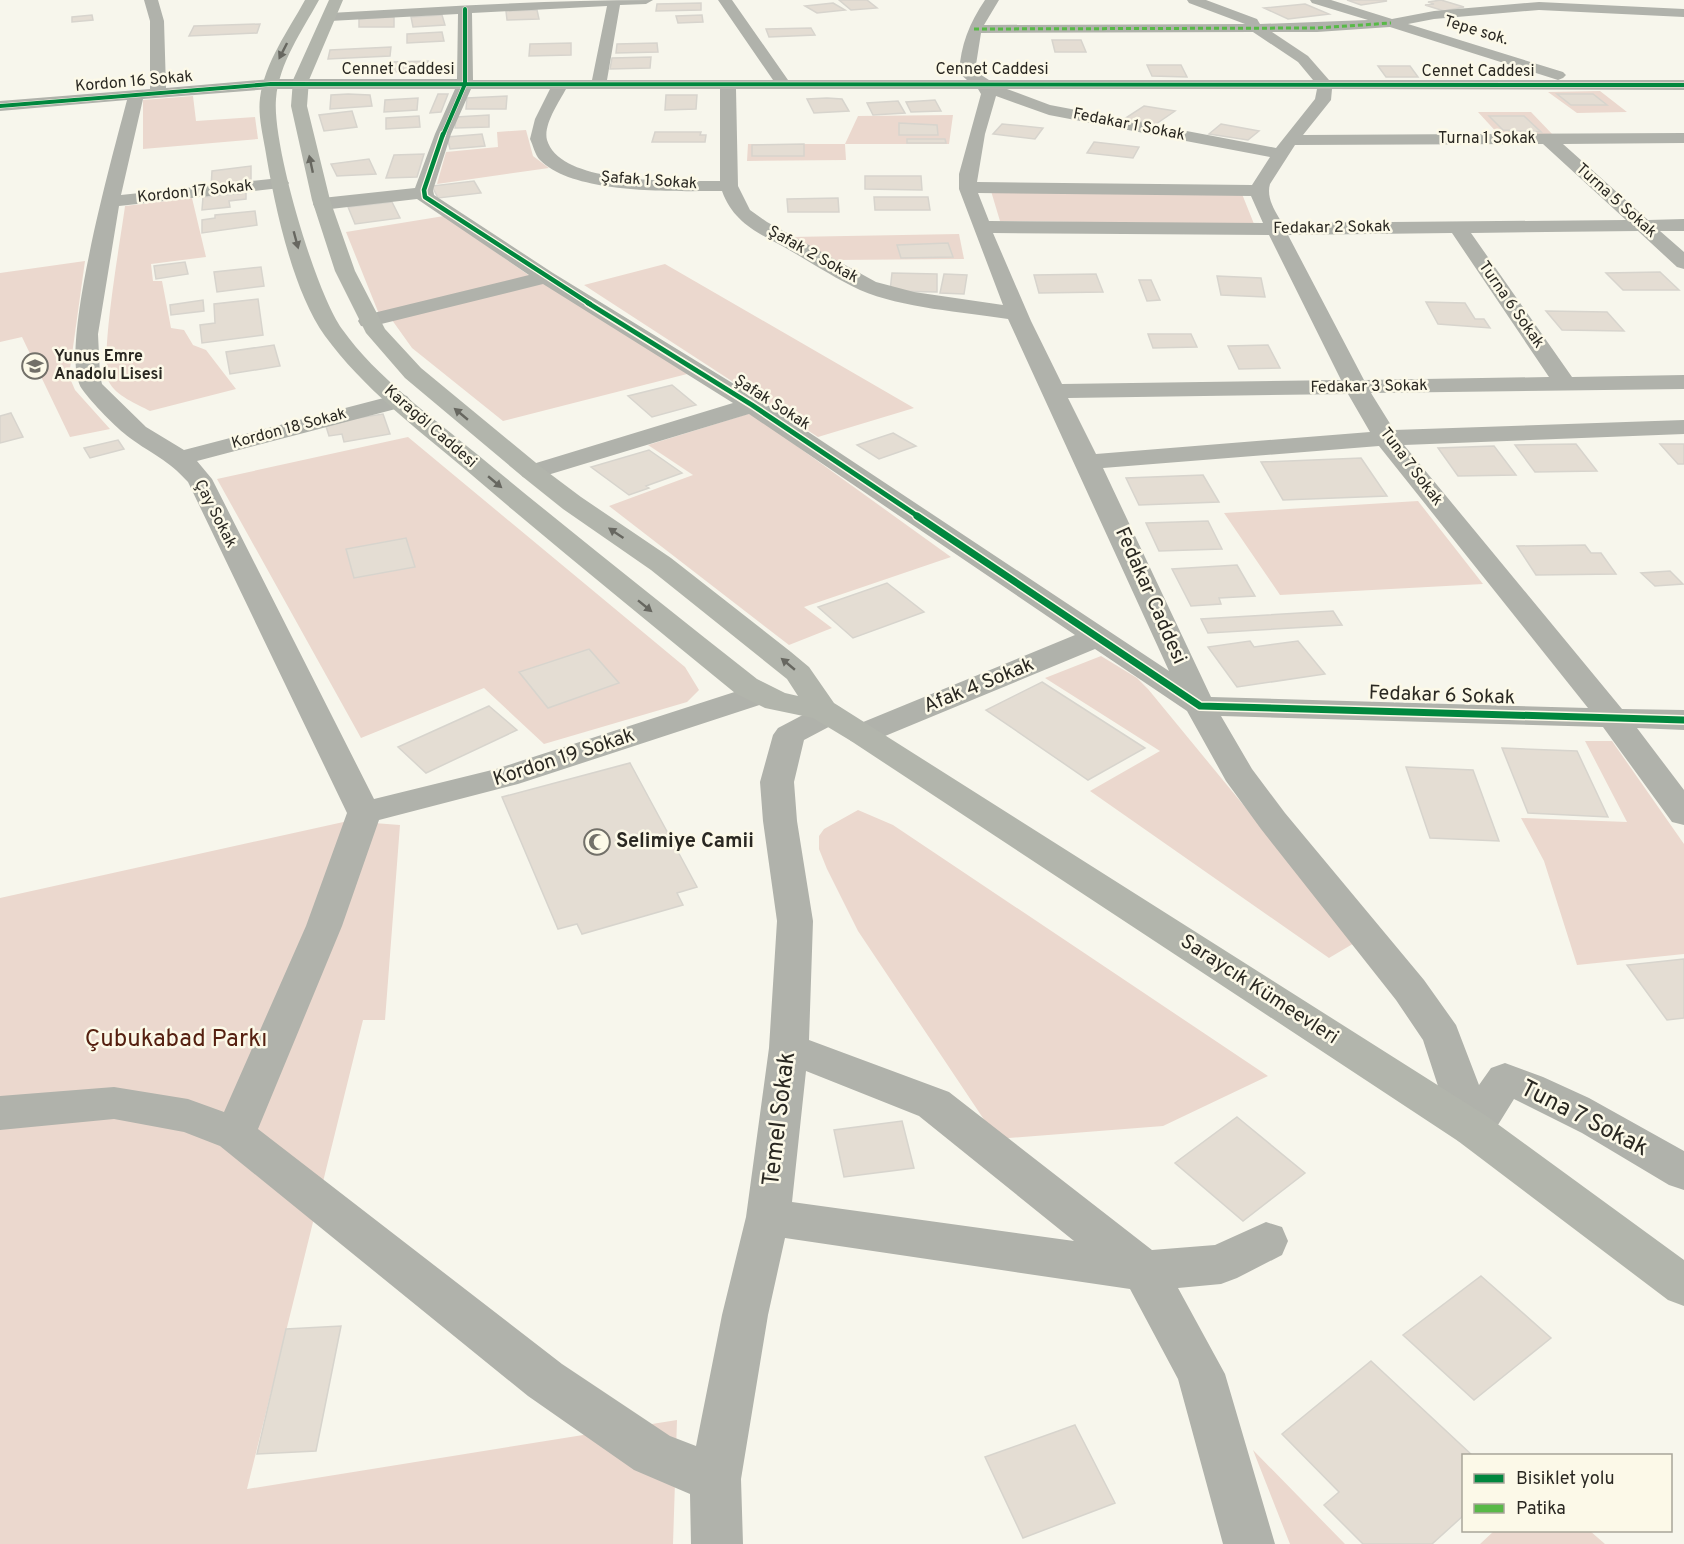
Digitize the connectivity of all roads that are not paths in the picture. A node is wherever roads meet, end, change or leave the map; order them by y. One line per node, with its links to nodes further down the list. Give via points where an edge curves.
1 (151, 0): 32 (street, Çay Sokak, via 158,21)
2 (312, 0): 22 (main road, Karagöl Caddesi, one-way to 22, via 284,47)
3 (646, 0): 11 (street)
4 (725, 0): 27 (street)
5 (992, 0): 19 (street)
6 (1194, 0): 18 (street, via 1252,22)
7 (1317, 0): 17 (street, Tepe sok.)
8 (1459, 0): 15 (street)
9 (1555, 0): 12 (street)
10 (1650, 0): 16 (street)
11 (614, 2): 14 (street); 25 (street)
12 (1539, 6): 15 (street); 16 (street)
13 (333, 9): 14 (street); 23 (main road)
14 (465, 9): 24 (street)
15 (1497, 11): 17 (street, via 1434,15)
16 (1684, 13)
17 (1391, 23): 18 (street); 29 (street, Tepe sok.)
18 (1256, 28): 19 (street); 28 (street, via 1303,59)
19 (974, 29): 21 (street, via 967,73)
20 (561, 83): 24 (street, Cennet Caddesi); 25 (street, Cennet Caddesi); 41 (street, Şafak 1 Sokak, via 538,133 538,142 550,162 614,181)
21 (982, 83): 27 (street, Cennet Caddesi); 28 (street, Cennet Caddesi); 35 (street, Fedakar 1 Sokak, via 1038,108); 42 (street, Fedakar Caddesi, via 989,94)
22 (271, 84): 23 (street, Kordon 16 Sokak); 32 (street, Kordon 16 Sokak); 40 (main road, Karagöl Caddesi, via 268,117)
23 (300, 84): 24 (street, Cennet Caddesi); 46 (main road, one-way to 23, via 300,115)
24 (465, 84): 44 (street)
25 (599, 84): 26 (street, Cennet Caddesi)
26 (728, 85): 27 (street, Cennet Caddesi); 41 (street, Şafak 2 Sokak)
27 (784, 85)
28 (1325, 85): 29 (street, Cennet Caddesi); 39 (street, via 1323,100)
29 (1591, 85): 30 (street, Cennet Caddesi)
30 (1667, 85): 31 (street, Cennet Caddesi); 33 (street)
31 (1684, 85)
32 (147, 94): 34 (street, Kordon 16 Sokak); 45 (street, Çay Sokak)
33 (1684, 97)
34 (0, 106)
35 (1096, 119): 38 (street); 39 (street, Fedakar 1 Sokak)
36 (1684, 138): 37 (street, Turna 1 Sokak)
37 (1548, 139): 39 (street, Turna 1 Sokak); 47 (street, Turna 5 Sokak)
38 (1093, 140)
39 (1285, 147): 43 (street)
40 (280, 183): 45 (street, Kordon 17 Sokak); 60 (main road, Karagöl Caddesi, one-way to 60, via 304,269 323,316 352,356)
41 (729, 186): 54 (street, Şafak 2 Sokak, via 736,205 751,220 869,286 912,298)
42 (968, 187): 43 (street); 49 (street, Fedakar Caddesi)
43 (1259, 191): 51 (street, Tuna 7 Sokak)
44 (424, 193): 46 (street); 53 (street, Şafak Sokak)
45 (109, 202): 64 (street, Çay Sokak, via 89,324 88,378 91,386 137,432)
46 (322, 204): 55 (main road, via 345,270)
47 (1643, 225): 48 (street, Fedakar 2 Sokak); 50 (street, Fedakar 2 Sokak); 52 (street, Turna 5 Sokak)
48 (1684, 225)
49 (981, 227): 51 (street, Fedakar 2 Sokak); 54 (street, Fedakar Caddesi)
50 (1457, 227): 51 (street, Fedakar 2 Sokak); 56 (street, Turna 6 Sokak)
51 (1276, 229): 58 (street, Tuna 7 Sokak)
52 (1684, 262)
53 (546, 277): 55 (street); 61 (street, Şafak Sokak)
54 (1017, 314): 59 (street, Fedakar Caddesi)
55 (369, 321): 66 (main road, one-way to 55, via 413,373 384,344)
56 (1565, 382): 57 (street, Fedakar 3 Sokak); 58 (street, Fedakar 3 Sokak)
57 (1684, 382)
58 (1356, 387): 59 (street, Fedakar 3 Sokak); 63 (street, Tuna 7 Sokak)
59 (1053, 391): 65 (street, Fedakar Caddesi)
60 (399, 401): 64 (street, Kordon 18 Sokak); 68 (main road, Karagöl Caddesi, one-way to 68, via 726,671)
61 (752, 405): 66 (street); 67 (street, Şafak Sokak)
62 (1684, 427): 63 (street)
63 (1386, 438): 65 (street); 70 (street, Tuna 7 Sokak)
64 (180, 458): 73 (street, Çay Sokak, via 199,479)
65 (1088, 462): 69 (street, Fedakar Caddesi)
66 (532, 472): 71 (main road, one-way to 66, via 798,672 661,564)
67 (1095, 638): 69 (street, Şafak Sokak); 71 (street, Afak 4 Sokak)
68 (762, 693): 71 (main road, Karagöl Caddesi); 73 (street, Kordon 19 Sokak, via 506,777)
69 (1200, 706): 70 (street, Fedakar 6 Sokak); 77 (street, Fedakar Caddesi, via 1238,774 1410,990 1442,1036)
70 (1612, 717): 72 (street, Fedakar 6 Sokak); 74 (street, Tuna 7 Sokak)
71 (838, 719): 75 (street, Temel Sokak, via 789,735 777,782 795,921); 77 (main road, Saraycık Kümeevleri)
72 (1684, 720)
73 (364, 813): 78 (street, via 324,926)
74 (1684, 814)
75 (789, 1048): 80 (street, Temel Sokak); 82 (street, via 934,1104)
76 (0, 1113): 78 (street, via 114,1102 188,1116)
77 (1473, 1129): 79 (street, Tuna 7 Sokak, via 1505,1079 1559,1102); 83 (main road, Saraycık Kümeevleri)
78 (235, 1134): 84 (street, via 545,1380 652,1453)
79 (1684, 1172)
80 (768, 1217): 82 (street); 84 (street, Temel Sokak, via 745,1315)
81 (1266, 1241): 82 (street, via 1221,1264)
82 (1144, 1271): 86 (street, via 1201,1374)
83 (1684, 1286)
84 (715, 1479): 85 (street, Temel Sokak)
85 (717, 1544)
86 (1249, 1544)

